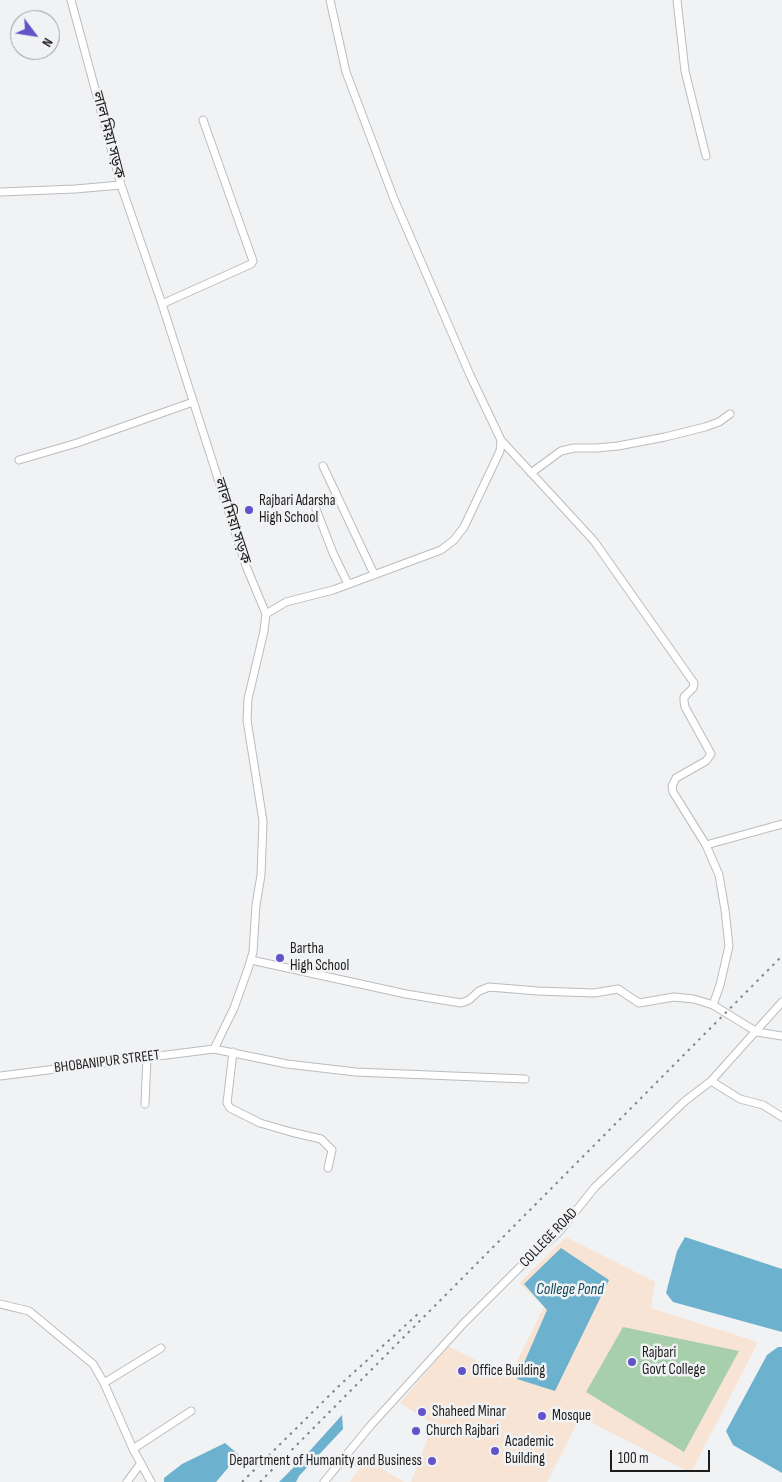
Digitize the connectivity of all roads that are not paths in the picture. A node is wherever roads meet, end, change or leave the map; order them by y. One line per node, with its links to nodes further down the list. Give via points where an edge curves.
1 (71, 0): 6 (street, লাল মিয়া সড়ক)
2 (330, 0): 11 (street, via 346,72 391,190)
3 (677, 0): 5 (street, via 684,71)
4 (203, 120): 8 (street, via 253,261)
5 (706, 156)
6 (121, 185): 7 (street); 8 (street, লাল মিয়া সড়ক)
7 (0, 192)
8 (162, 304): 9 (street, লাল মিয়া সড়ক)
9 (193, 402): 12 (street); 18 (street, লাল মিয়া সড়ক, via 246,566)
10 (730, 414): 14 (street, via 705,427 665,437 618,446 561,451)
11 (501, 440): 14 (street); 16 (street, via 490,474 464,527 454,540 441,550)
12 (19, 460)
13 (323, 466): 16 (street)
14 (531, 473): 20 (street, via 594,541 692,678 693,688 684,701 711,754 706,761 676,778 672,786)
15 (316, 509): 17 (street)
16 (374, 574): 17 (street)
17 (348, 584): 18 (street, via 286,602)
18 (266, 614): 21 (street, via 248,699 247,720 263,821 261,875)
19 (782, 824): 20 (street)
20 (706, 845): 23 (street, via 719,875 729,946)
21 (251, 960): 23 (street, via 461,1003 489,987 594,992 618,989 639,1004 674,996); 26 (street, via 234,1008)
22 (782, 1002): 24 (street, COLLEGE ROAD)
23 (713, 1005): 24 (street)
24 (757, 1032): 25 (street); 31 (street, COLLEGE ROAD)
25 (782, 1036)
26 (214, 1049): 27 (street, BHOBANIPUR STREET); 28 (street, BHOBANIPUR STREET)
27 (233, 1052): 30 (street, BHOBANIPUR STREET, via 287,1064 356,1072); 34 (street, via 227,1104 230,1108 260,1123 321,1139 332,1150)
28 (147, 1057): 29 (street, BHOBANIPUR STREET); 32 (street)
29 (0, 1076)
30 (525, 1079)
31 (711, 1081): 33 (street, via 740,1100 763,1105); 43 (street, COLLEGE ROAD, via 685,1101 595,1187 559,1232 463,1324 370,1425)
32 (145, 1104)
33 (782, 1117)
34 (328, 1168)
35 (0, 1304): 37 (street, via 29,1311 93,1364)
36 (161, 1348): 37 (street)
37 (104, 1383): 39 (street)
38 (191, 1411): 39 (street)
39 (133, 1449): 40 (street)
40 (141, 1464): 41 (street); 42 (street)
41 (127, 1482)
42 (151, 1482)
43 (324, 1482)

